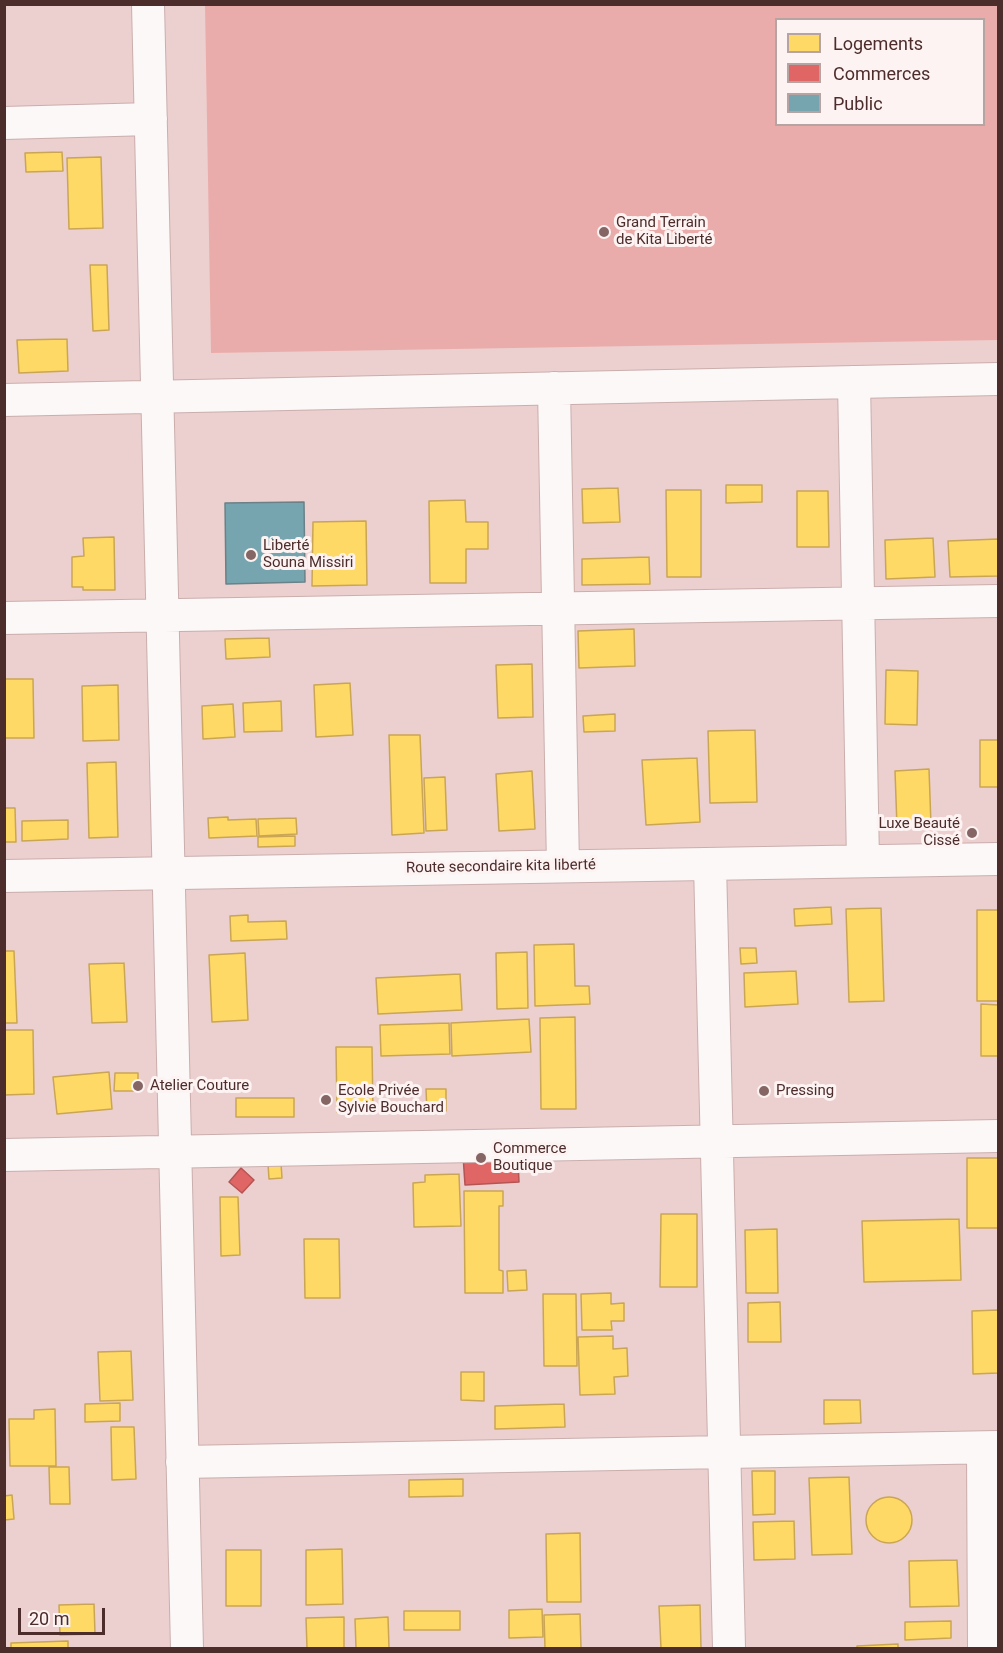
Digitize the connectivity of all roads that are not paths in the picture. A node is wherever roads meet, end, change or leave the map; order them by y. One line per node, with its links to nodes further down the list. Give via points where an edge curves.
1 (148, 4): 2 (street)
2 (151, 119): 3 (street); 7 (street)
3 (4, 123)
4 (999, 379): 5 (street)
5 (854, 382): 6 (street); 10 (street)
6 (554, 388): 7 (street); 11 (street)
7 (157, 397): 8 (street); 12 (street)
8 (4, 400)
9 (999, 601): 10 (street)
10 (858, 603): 11 (street); 15 (street)
11 (558, 609): 12 (street); 17 (street)
12 (163, 615): 13 (street); 18 (street)
13 (4, 618)
14 (999, 859): 15 (street, Route secondaire kita liberté)
15 (863, 861): 16 (street, Route secondaire kita liberté)
16 (710, 864): 17 (street, Route secondaire kita liberté); 21 (street)
17 (563, 866): 18 (street, Route secondaire kita liberté)
18 (169, 873): 19 (street, Route secondaire kita liberté); 22 (street)
19 (4, 876)
20 (999, 1136): 21 (street)
21 (717, 1141): 22 (street); 25 (street)
22 (175, 1151): 23 (street); 26 (street)
23 (4, 1155)
24 (991, 1448): 25 (street); 29 (street)
25 (724, 1452): 26 (street); 28 (street)
26 (182, 1462): 27 (street)
27 (187, 1648)
28 (729, 1648)
29 (984, 1648)

